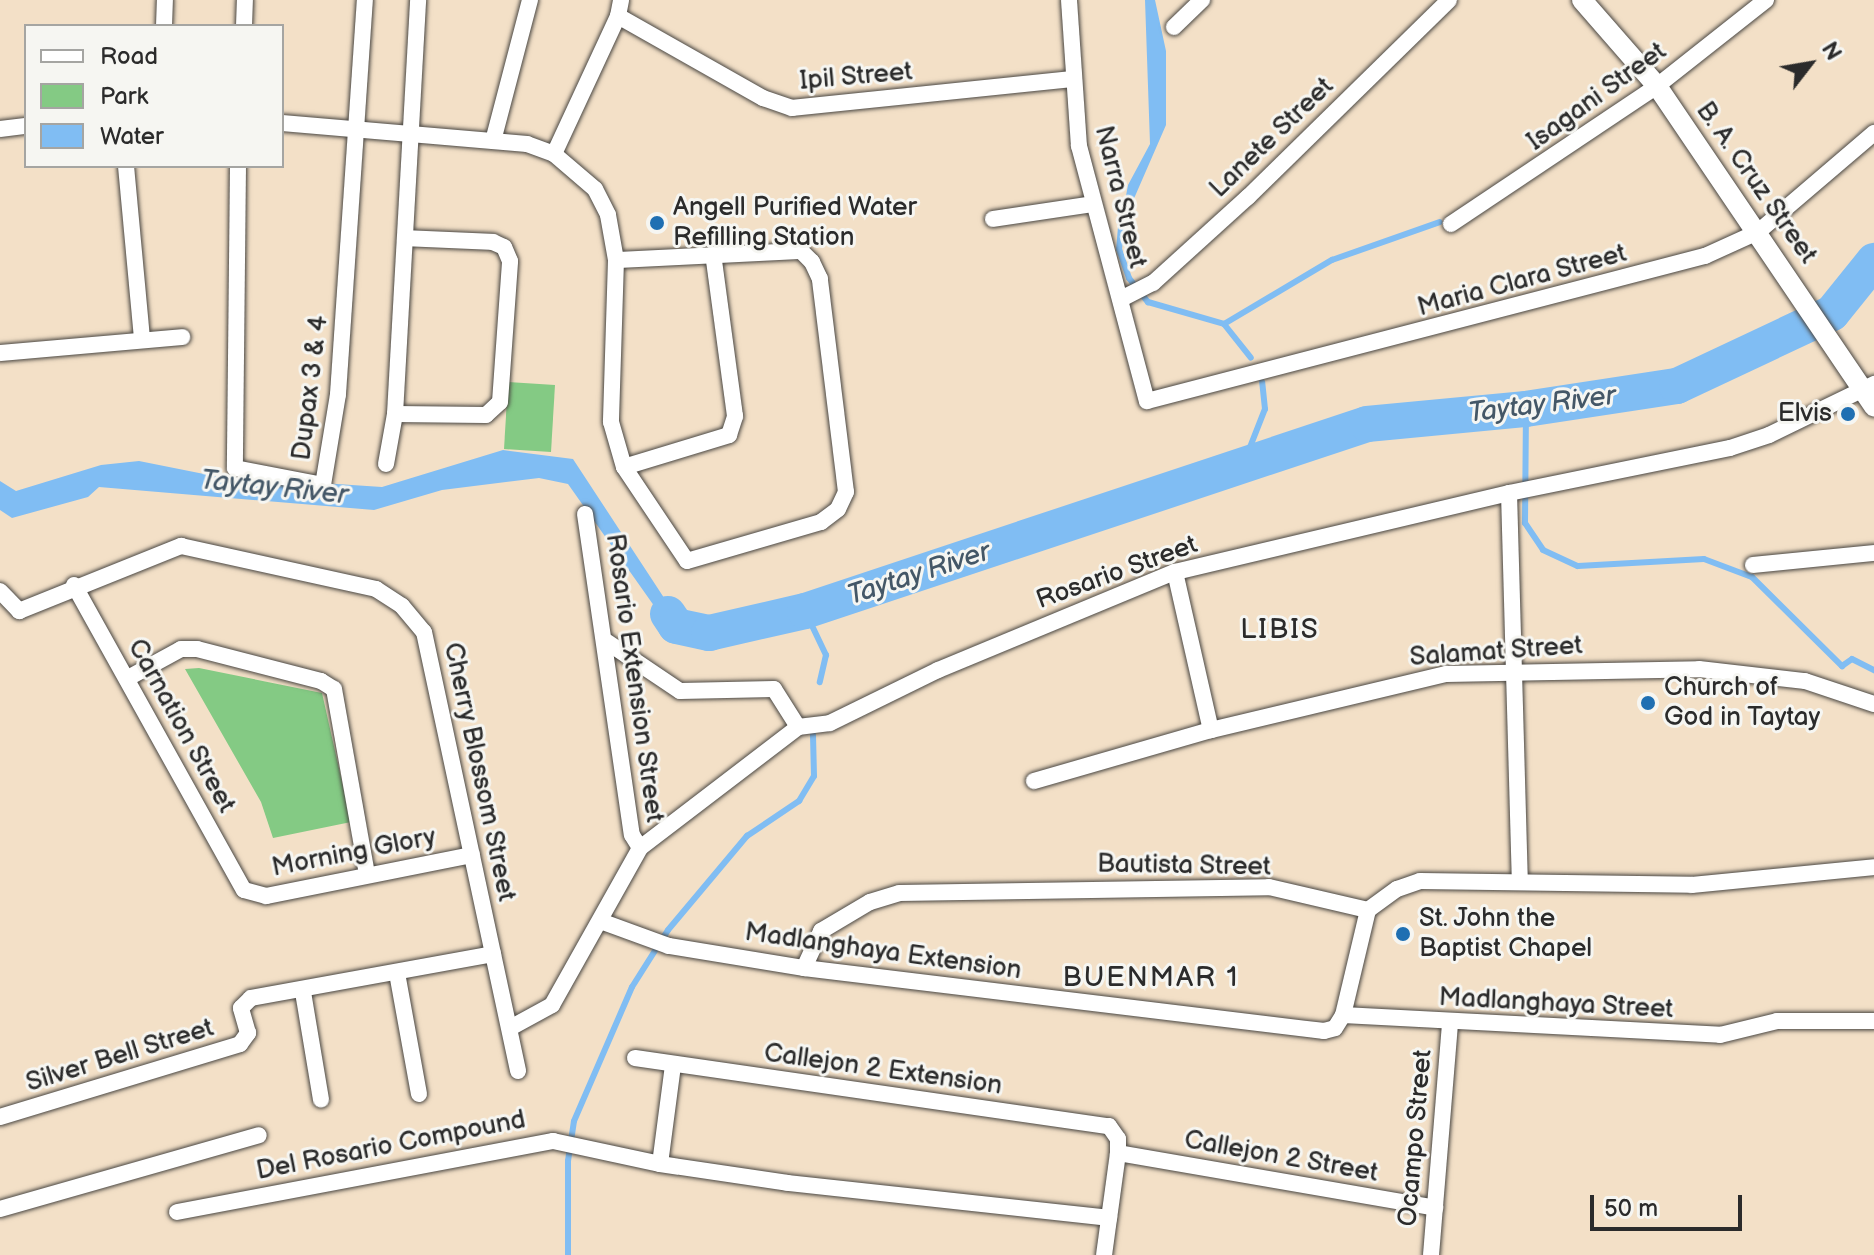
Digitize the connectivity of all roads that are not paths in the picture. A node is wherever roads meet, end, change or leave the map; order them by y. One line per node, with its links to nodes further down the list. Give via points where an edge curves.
1 (165, 0): 12 (street)
2 (245, 0): 13 (street)
3 (365, 0): 20 (street, Dupax 3 & 4)
4 (418, 0): 22 (street)
5 (530, 0): 23 (street)
6 (1069, 0): 15 (street, Narra Street)
7 (1202, 0): 14 (street)
8 (1449, 0): 34 (street, Lanete Street, via 1153,283)
9 (1582, 0): 16 (street, B. A. Cruz Street)
10 (1766, 0): 16 (street, Isagani Street)
11 (620, 8): 15 (street, Ipil Street, via 763,98 792,108); 24 (street)
12 (164, 24)
13 (244, 24)
14 (1174, 27)
15 (1072, 79): 27 (street, Narra Street, via 1079,146)
16 (1657, 86): 29 (street, Isagani Street); 30 (street, B. A. Cruz Street)
17 (284, 123): 20 (street)
18 (24, 126): 19 (street)
19 (0, 129)
20 (357, 132): 22 (street); 26 (street, Dupax 3 & 4, via 338,394 323,485 235,468)
21 (1874, 133): 30 (street, Maria Clara Street)
22 (410, 135): 23 (street); 31 (street)
23 (493, 141): 24 (street, via 527,144)
24 (554, 154): 33 (street, via 595,189 608,215)
25 (126, 168): 36 (street)
26 (238, 168)
27 (1093, 204): 28 (street); 34 (street, Narra Street)
28 (993, 219)
29 (1451, 224)
30 (1758, 232): 38 (street, B. A. Cruz Street); 39 (street, Maria Clara Street, via 1662,269)
31 (405, 238): 40 (street); 40 (street, via 493,242 504,247 510,261 500,402 486,415)
32 (713, 254): 33 (street); 42 (street, via 735,416 729,435); 42 (street, via 801,251 812,262 820,279 846,492 838,509 821,522 687,561)
33 (616, 260): 42 (street, via 611,422)
34 (1129, 297): 39 (street, Narra Street)
35 (182, 337): 36 (street)
36 (142, 339): 37 (street)
37 (0, 353)
38 (1871, 393): 43 (street, Rosario Street, via 1730,448)
39 (1147, 401)
40 (395, 414): 41 (street)
41 (386, 464)
42 (624, 467)
43 (1509, 493): 47 (street, Rosario Street); 51 (street)
44 (585, 514): 50 (street, Rosario Extension Street)
45 (1874, 553): 46 (street)
46 (1753, 565)
47 (1175, 572): 54 (street, Rosario Street, via 938,670 830,723); 55 (street)
48 (74, 585): 49 (street, Cherry Blossom Street, via 19,611); 52 (street, Carnation Street); 58 (street, Cherry Blossom Street, via 181,546 376,589 402,606 424,632)
49 (0, 591)
50 (607, 642): 54 (street, via 680,691 774,689); 57 (street, Rosario Extension Street, via 632,835)
51 (1516, 670): 53 (street, Salamat Street, via 1757,673 1805,681); 55 (street, Salamat Street, via 1398,682); 61 (street)
52 (128, 678): 60 (street, via 181,649 197,649 321,681 334,689); 62 (street, Carnation Street)
53 (1874, 704)
54 (798, 727): 57 (street, Rosario Street)
55 (1211, 730): 56 (street, Salamat Street)
56 (1034, 781)
57 (640, 848): 64 (street, Rosario Street)
58 (472, 855): 60 (street, Morning Glory); 65 (street, Cherry Blossom Street)
59 (1874, 867): 61 (street, via 1692,885)
60 (367, 875): 62 (street, Morning Glory, via 266,896)
61 (1520, 881): 63 (street, via 1420,881 1397,889)
62 (244, 890)
63 (1368, 910): 66 (street, Bautista Street, via 1269,887 899,893 870,902 821,931); 69 (street)
64 (603, 922): 66 (street, Madlanghaya Extension, via 669,946); 72 (street, Rosario Street, via 552,1005)
65 (493, 954): 67 (street, Silver Bell Street); 72 (street, Cherry Blossom Street)
66 (804, 968): 69 (street, Madlanghaya Extension, via 1324,1031 1335,1028)
67 (397, 973): 68 (street, Silver Bell Street); 76 (street)
68 (303, 992): 77 (street); 78 (street, Silver Bell Street, via 244,1001 248,1033 240,1044)
69 (1343, 1015): 71 (street, Madlanghaya Street)
70 (1874, 1021): 71 (street, Madlanghaya Street, via 1777,1021 1720,1035)
71 (1450, 1024): 82 (street, Ocampo Street)
72 (510, 1028): 75 (street, Cherry Blossom Street)
73 (635, 1058): 74 (street, Callejon 2 Extension)
74 (673, 1065): 80 (street, Callejon 2 Extension, via 1109,1126); 81 (street)
75 (518, 1071)
76 (419, 1094)
77 (321, 1099)
78 (0, 1117)
79 (259, 1135): 83 (street)
80 (1118, 1146): 82 (street, Callejon 2 Street); 85 (street)
81 (660, 1164): 84 (street, Del Rosario Compound, via 553,1141); 85 (street, Del Rosario Compound)
82 (1435, 1208): 87 (street, Ocampo Street)
83 (0, 1209)
84 (177, 1212)
85 (1109, 1218): 86 (street)
86 (1104, 1255)
87 (1431, 1255)

